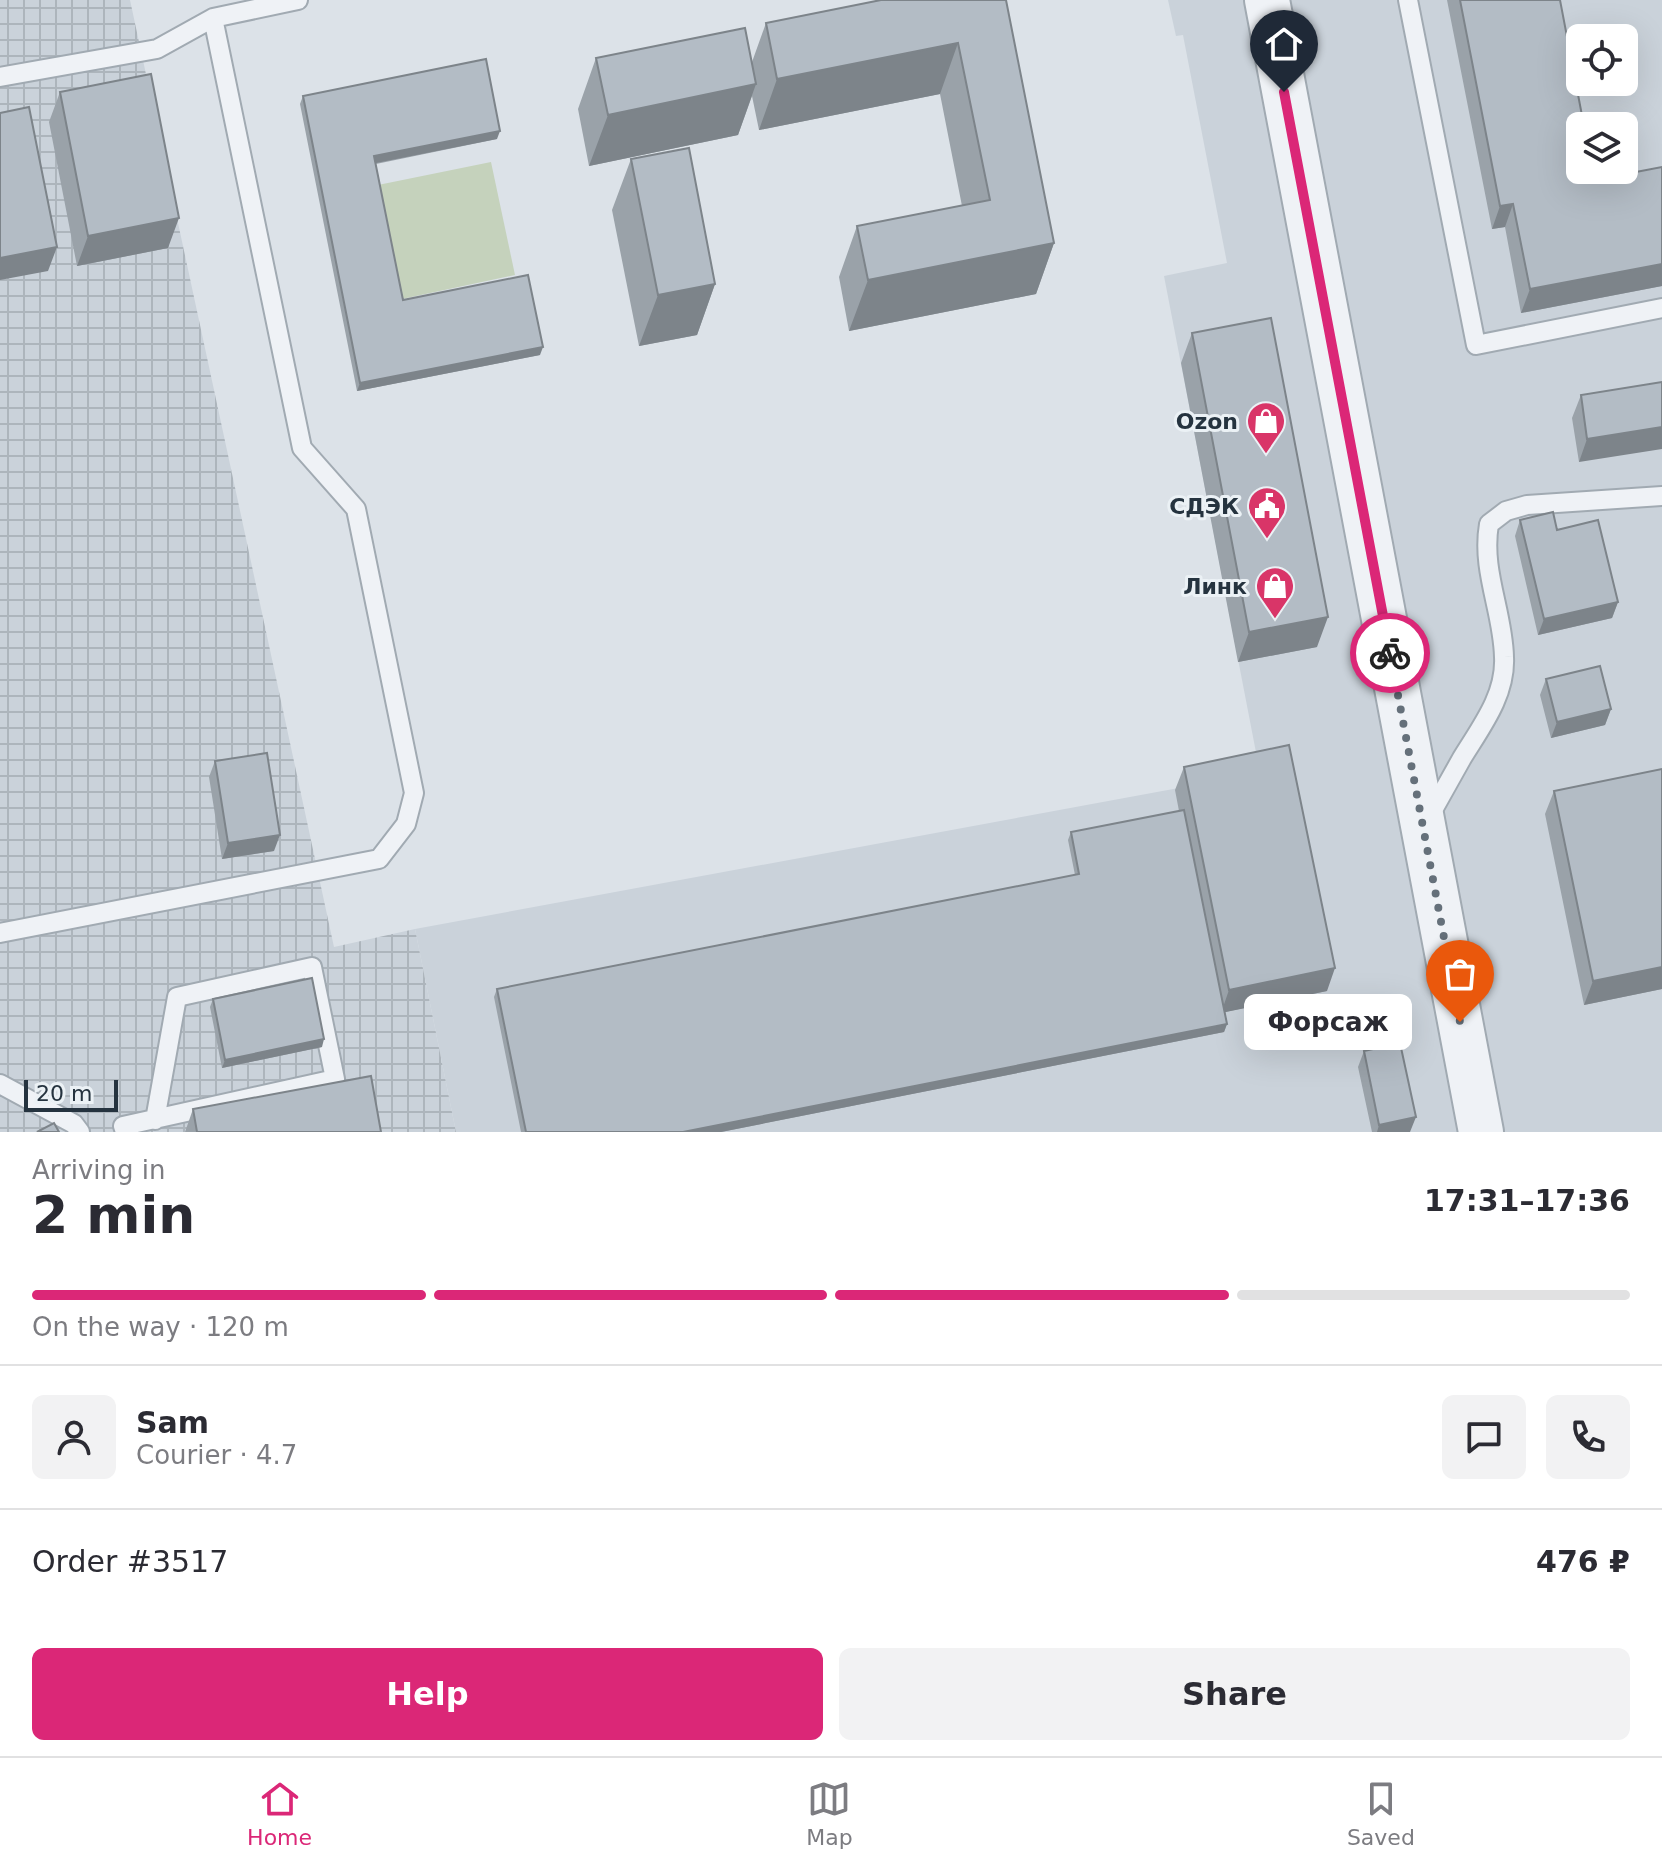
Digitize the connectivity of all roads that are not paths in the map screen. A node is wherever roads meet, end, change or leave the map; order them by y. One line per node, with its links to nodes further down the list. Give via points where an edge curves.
1 (298, 0): 4 (lane)
2 (1267, 0): 8 (street)
3 (1408, 0): 6 (lane, via 1476,345)
4 (213, 18): 5 (lane, via 157,49); 9 (lane, via 302,448 356,509 414,793 406,824 379,859)
5 (0, 77)
6 (1662, 308)
7 (1662, 496): 8 (lane, via 1527,505 1506,511 1489,524 1488,572 1503,677 1495,703)
8 (1423, 827): 14 (street)
9 (0, 933)
10 (0, 1084): 12 (lane)
11 (155, 1120): 11 (lane, via 335,1079 312,967 177,997); 13 (lane, via 123,1126)
12 (80, 1132)
13 (125, 1132)
14 (1481, 1132)

